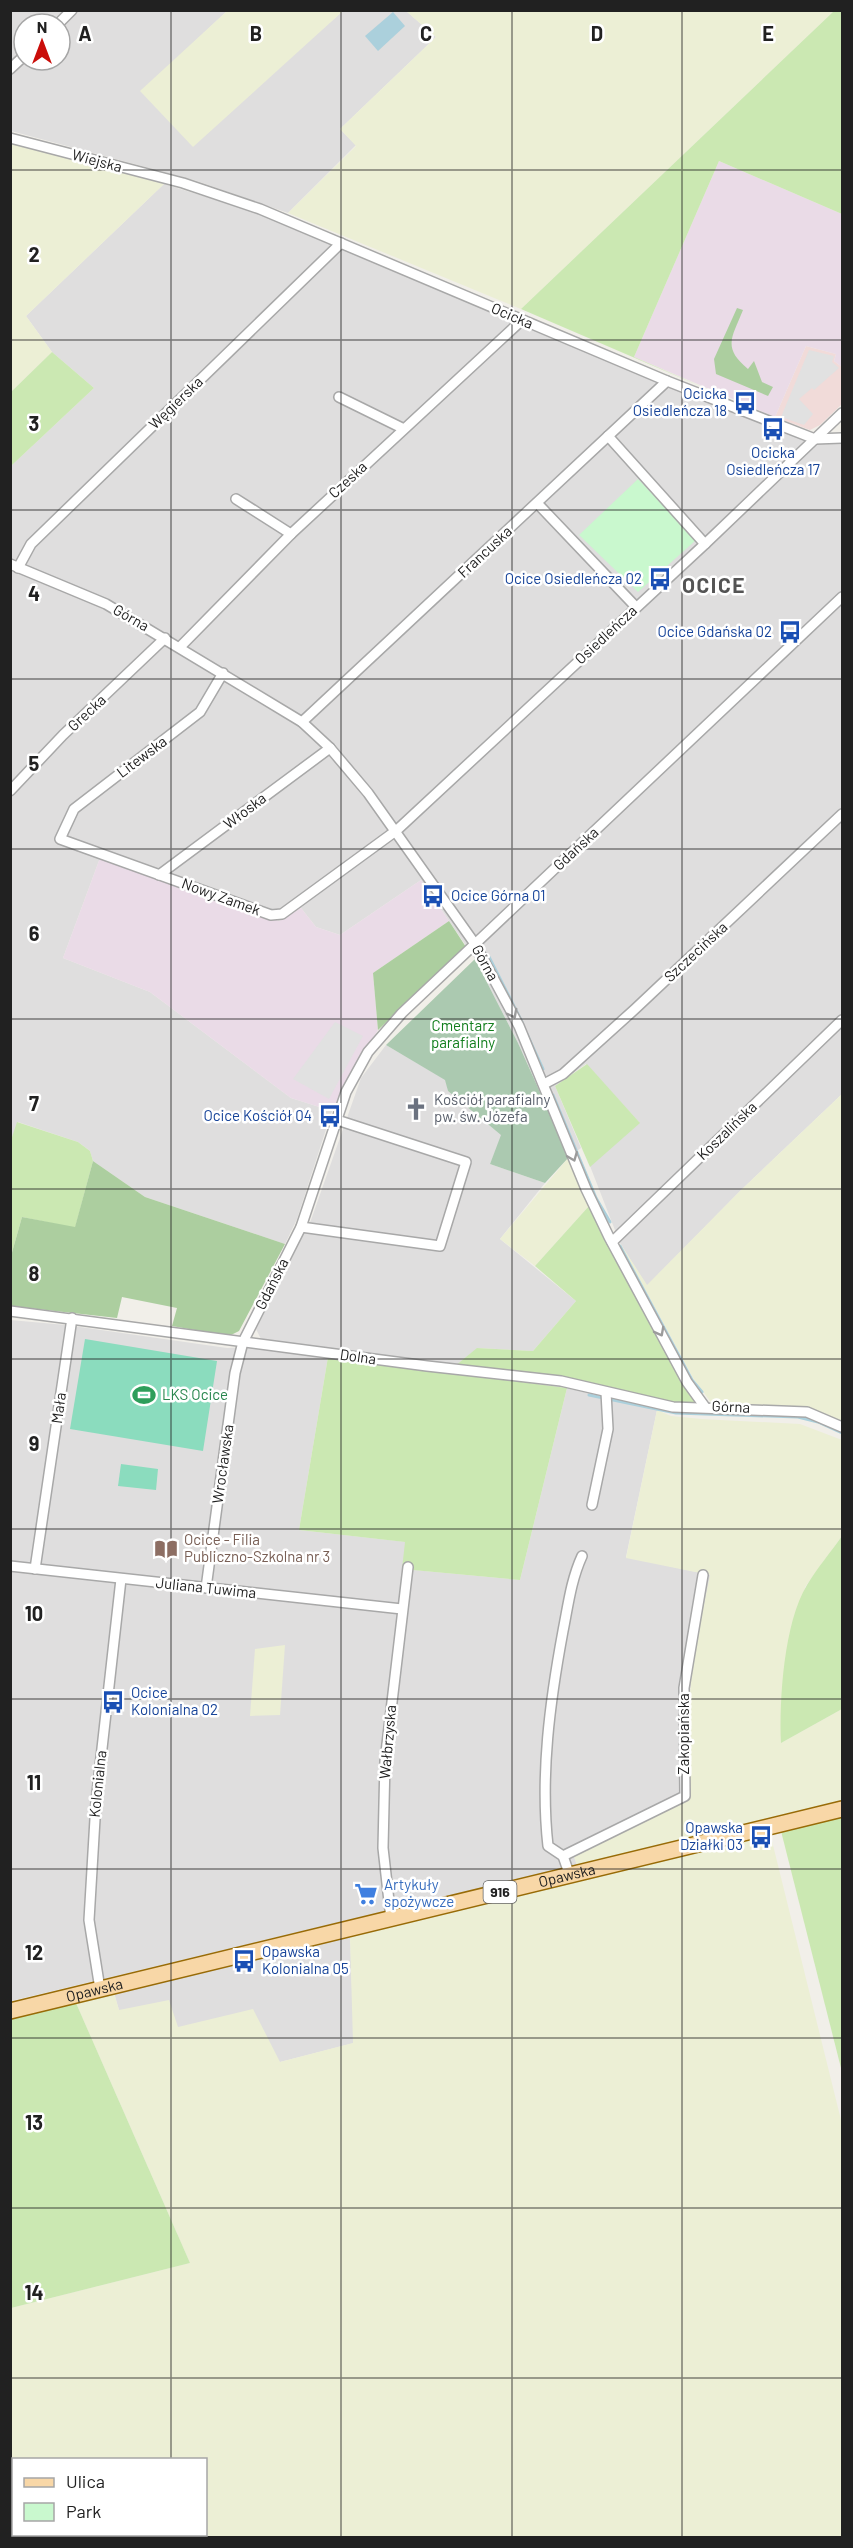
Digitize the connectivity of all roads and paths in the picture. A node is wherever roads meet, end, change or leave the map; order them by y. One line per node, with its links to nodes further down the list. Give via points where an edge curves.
1 (10, 138): 2 (street, Wiejska)
2 (183, 183): 3 (street, Ocicka, via 260,209)
3 (341, 243): 4 (street, Ocicka); 16 (street, Węgierska, via 31,544)
4 (522, 320): 5 (street, Ocicka); 8 (street, Czeska)
5 (667, 381): 9 (street, Francuska); 10 (street, Ocicka)
6 (339, 397): 8 (street)
7 (843, 412): 10 (street, Osiedleńcza)
8 (402, 428): 14 (street, Czeska)
9 (608, 436): 13 (street, Francuska); 15 (street)
10 (815, 438): 11 (street, Ocicka); 15 (street, Osiedleńcza)
11 (843, 438)
12 (236, 499): 14 (street)
13 (537, 503): 18 (street); 22 (street, Francuska)
14 (291, 534): 20 (street, Czeska)
15 (705, 544): 18 (street, Osiedleńcza)
16 (14, 566): 19 (street, Górna, via 106,604)
17 (843, 597): 29 (street, Gdańska)
18 (636, 607): 26 (street, Osiedleńcza)
19 (165, 638): 20 (street, Górna); 24 (street, Grecka)
20 (180, 646): 21 (street, Górna)
21 (223, 674): 22 (street, Górna); 27 (street, Litewska, via 200,712 74,808)
22 (302, 722): 23 (street, Górna)
23 (330, 748): 26 (street, Górna); 28 (street, Włoska)
24 (10, 790)
25 (843, 814): 31 (street, Szczecińska, via 635,1009 563,1074)
26 (397, 830): 28 (street, Nowy Zamek, via 282,914 271,915); 29 (street, Górna)
27 (60, 839): 28 (street, Nowy Zamek)
28 (159, 875)
29 (475, 944): 31 (street, Górna, one-way to 31, via 519,1026); 32 (street, Gdańska, via 402,1013 368,1052 346,1092)
30 (843, 1020): 34 (street, Koszalińska)
31 (544, 1084): 34 (street, Górna, one-way to 34)
32 (337, 1120): 33 (street, Gdańska); 33 (street, via 466,1162 441,1246)
33 (301, 1227): 37 (street, Gdańska)
34 (612, 1242): 39 (street, Górna, one-way to 39, via 687,1382)
35 (10, 1311): 36 (street, Dolna)
36 (72, 1318): 37 (street, Dolna); 45 (street, Mała)
37 (243, 1342): 38 (street, Dolna, via 561,1381); 48 (street, Wrocławska, via 235,1373)
38 (606, 1392): 39 (street, Dolna, via 673,1407); 41 (street, via 608,1429)
39 (705, 1407): 40 (street, Górna, via 807,1412)
40 (843, 1427)
41 (592, 1505)
42 (582, 1556): 51 (street, via 574,1573 554,1681 543,1805 548,1846)
43 (10, 1566): 45 (street, Juliana Tuwima)
44 (408, 1567): 49 (street, Wałbrzyska)
45 (35, 1569): 47 (street, Juliana Tuwima)
46 (703, 1575): 51 (street, Zakopiańska, via 684,1688 685,1796)
47 (122, 1579): 48 (street, Juliana Tuwima); 54 (street, Kolonialna, via 96,1802 89,1920)
48 (206, 1588): 49 (street, Juliana Tuwima)
49 (402, 1610): 53 (street, Wałbrzyska, via 385,1761 383,1848)
50 (843, 1809): 52 (main road, Opawska / 916)
51 (563, 1856): 52 (street)
52 (570, 1876): 53 (main road, Opawska / 916)
53 (391, 1919): 54 (main road, Opawska / 916)
54 (100, 1989): 55 (main road, Opawska / 916)
55 (10, 2011)

